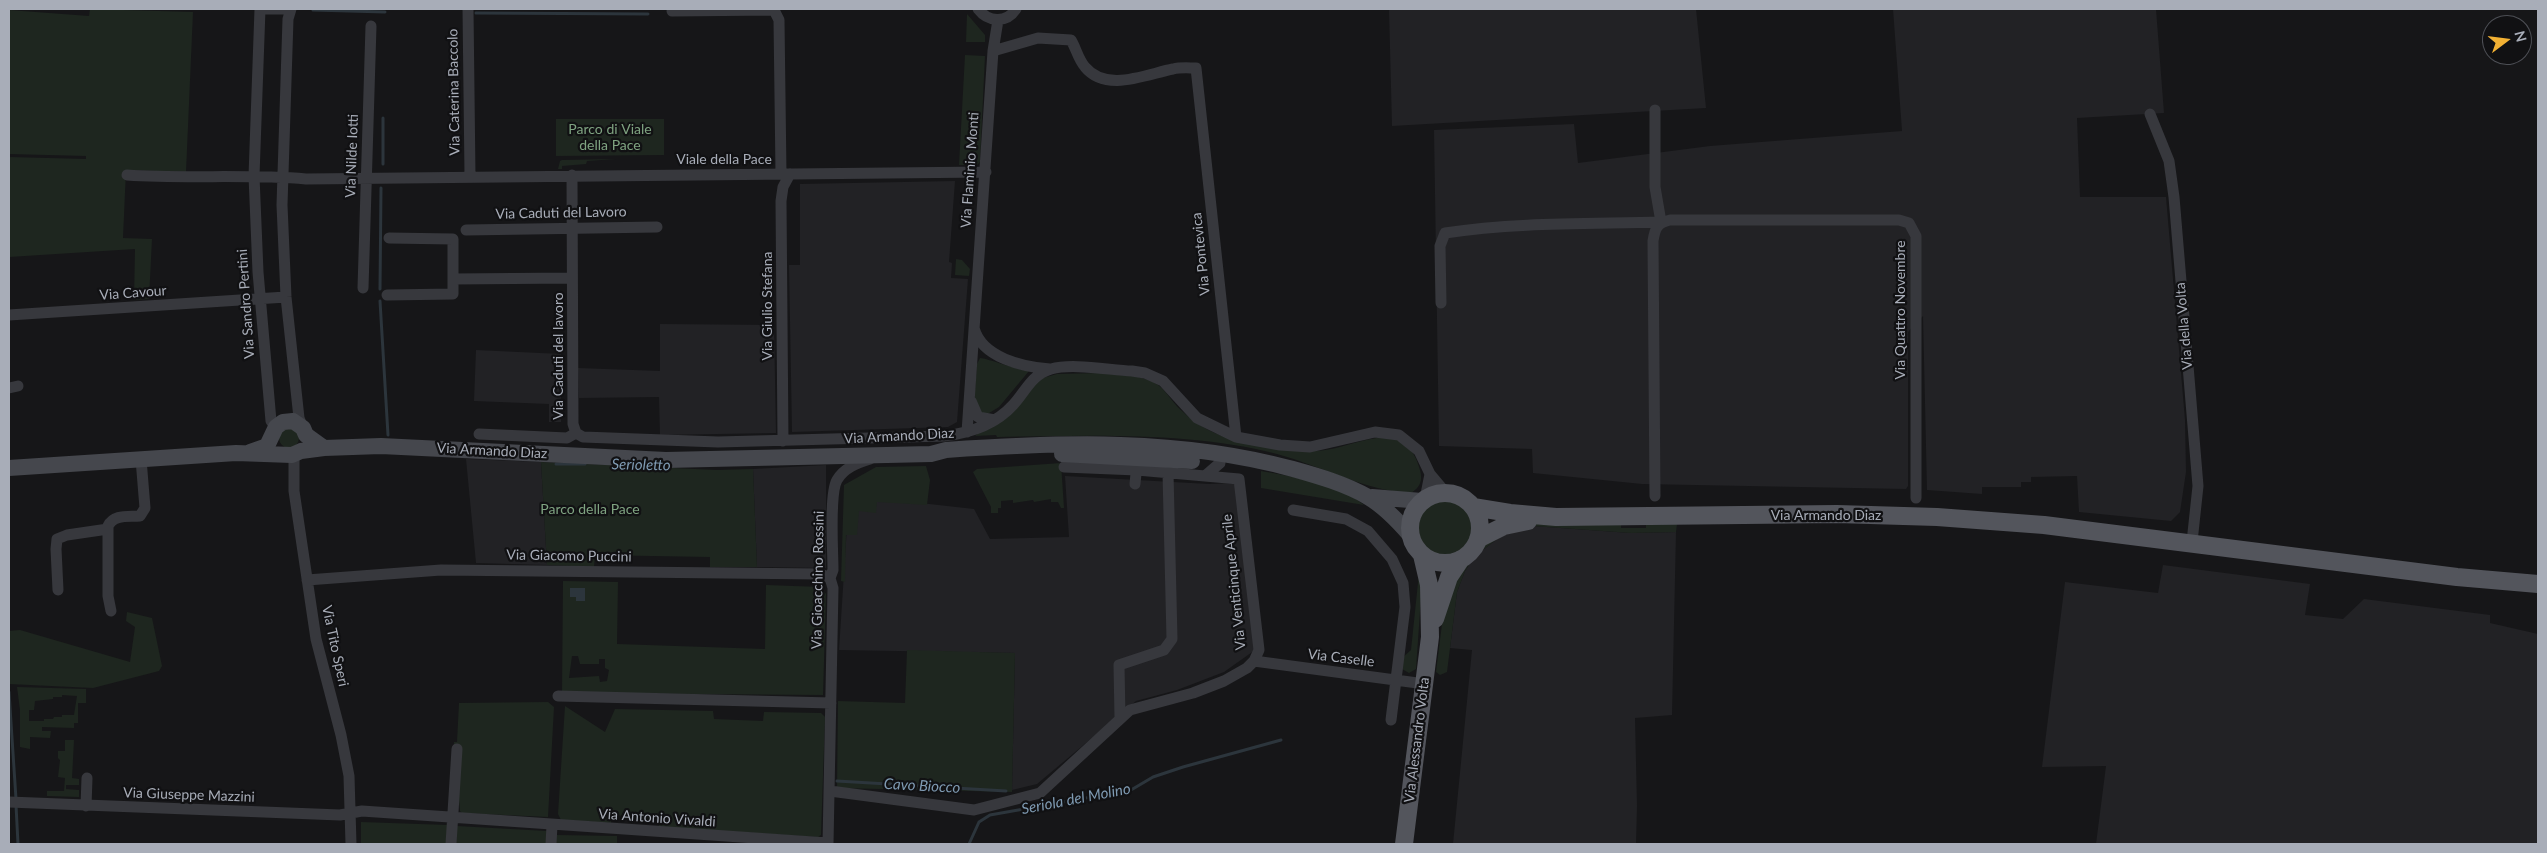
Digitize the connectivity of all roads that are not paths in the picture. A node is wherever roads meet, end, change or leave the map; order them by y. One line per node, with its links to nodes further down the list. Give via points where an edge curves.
1 (260, 9): 18 (street, Via Sandro Pertini)
2 (268, 9): 3 (street)
3 (285, 9)
4 (291, 9): 20 (street)
5 (468, 9): 19 (street, Via Caterina Baccolo)
6 (978, 9): 9 (street, via 986,17)
7 (1016, 9): 9 (street)
8 (672, 11): 15 (street, Via Giulio Stefana, via 774,10 779,20)
9 (998, 20): 11 (street, Via Flaminio Monti)
10 (371, 26): 21 (street, Via Nilde Iotti)
11 (993, 51): 14 (street, Via Flaminio Monti); 48 (street, Via Pontevica, via 1038,38 1071,40 1083,66 1109,80 1196,68)
12 (1655, 110): 22 (street, via 1655,187)
13 (2150, 114): 78 (street, Via della Volta, via 2170,161 2174,197 2198,486)
14 (986, 172): 15 (street, Viale della Pace); 35 (street, Via Flaminio Monti)
15 (786, 174): 17 (street, Viale della Pace); 49 (street, Via Giulio Stefana, via 781,201)
16 (127, 175): 18 (street, via 186,178)
17 (572, 175): 19 (street, Viale della Pace); 24 (street, Via Caduti del lavoro)
18 (254, 176): 20 (street); 32 (street, Via Sandro Pertini)
19 (470, 176): 21 (street, Viale della Pace)
20 (282, 177): 21 (street, Viale della Pace); 31 (street)
21 (366, 178): 29 (street, Via Nilde Iotti)
22 (1660, 222): 33 (street, Via Quattro Novembre, via 1528,226 1445,233 1440,246); 69 (street, via 1655,228 1653,241); 70 (street, Via Quattro Novembre, via 1899,220 1913,226 1916,236)
23 (657, 227): 24 (street, Via Caduti del Lavoro)
24 (572, 228): 25 (street, Via Caduti del Lavoro); 27 (street, Via Caduti del lavoro)
25 (466, 230)
26 (389, 238): 28 (street, via 453,238)
27 (572, 278): 28 (street, Via Caduti del lavoro); 46 (street, Via Caduti del lavoro, via 573,424)
28 (454, 279): 30 (street, via 454,294)
29 (364, 288)
30 (387, 295)
31 (286, 297): 32 (street, Via Cavour); 44 (street, via 299,418)
32 (260, 299): 34 (street, Via Cavour); 43 (street, Via Sandro Pertini)
33 (1441, 303)
34 (9, 315)
35 (974, 323): 36 (street, Via Flaminio Monti, via 977,336); 37 (street, Via Flaminio Monti)
36 (986, 348): 37 (street, via 975,351); 38 (street, via 998,356)
37 (971, 360): 41 (street, Via Flaminio Monti)
38 (1031, 366): 39 (street); 40 (street)
39 (1052, 369): 40 (street, Via Armando Diaz); 48 (street, Via Armando Diaz, via 1150,374 1167,386 1197,418)
40 (1032, 379): 42 (street, Via Armando Diaz, via 1012,407)
41 (969, 396): 42 (street, via 978,417); 45 (street, Via Flaminio Monti)
42 (996, 420): 45 (street, Via Armando Diaz)
43 (274, 432): 44 (main road, via 283,422 292,421); 52 (main road, Via Armando Diaz, via 266,446); 53 (main road, via 277,450)
44 (305, 432): 51 (main road); 53 (main road, via 305,446)
45 (967, 432): 49 (street, Via Armando Diaz, via 936,437)
46 (576, 433): 47 (street, Via Armando Diaz, via 567,438); 49 (street, Via Armando Diaz, via 583,437 659,441)
47 (479, 434)
48 (1236, 437): 63 (street, Via Armando Diaz, via 1310,447 1387,432 1405,438 1415,446)
49 (783, 441)
50 (1160, 446): 54 (main road, Via Armando Diaz, via 1046,444 946,450); 57 (main road, Via Armando Diaz); 61 (main road, Via Armando Diaz, via 1234,455)
51 (324, 448): 53 (main road, Via Armando Diaz); 55 (main road, Via Armando Diaz, via 414,447 666,460)
52 (250, 452): 53 (main road, Via Armando Diaz); 56 (main road, Via Armando Diaz)
53 (293, 453): 83 (street, Via Tito Speri, via 294,491)
54 (931, 454): 55 (main road, Via Armando Diaz); 57 (main road, Via Armando Diaz, via 945,458 1048,454)
55 (881, 456): 82 (street, Via Gioacchino Rossini, via 856,463 836,481 833,570)
56 (141, 459): 60 (main road, Via Armando Diaz); 75 (street, via 145,508 140,516 111,520)
57 (1137, 463): 58 (main road, Via Armando Diaz); 59 (street, Via Armando Diaz); 62 (street, Via Armando Diaz); 66 (street)
58 (1220, 463): 61 (main road, Via Armando Diaz); 64 (street)
59 (1064, 467)
60 (9, 468)
61 (1289, 468): 68 (main road, Via Armando Diaz)
62 (1168, 473): 64 (street, Via Armando Diaz); 94 (street, via 1172,640 1164,650 1119,665)
63 (1430, 474): 67 (street, Via Armando Diaz); 71 (street)
64 (1204, 476): 65 (street, Via Armando Diaz)
65 (1239, 479): 89 (street, Via Venticinque Aprile, via 1259,650)
66 (1135, 484)
67 (1446, 493): 71 (main road); 72 (main road, via 1460,496)
68 (1367, 496): 71 (main road, Via Armando Diaz); 76 (main road, Via Armando Diaz, via 1391,514)
69 (1655, 496)
70 (1916, 498)
71 (1424, 500): 76 (main road, via 1412,517)
72 (1473, 507): 74 (main road, Via Armando Diaz); 77 (main road, via 1480,523)
73 (1293, 510): 90 (street, via 1346,519 1368,531 1392,559 1403,583 1405,607)
74 (1556, 517): 77 (main road, Via Armando Diaz, via 1504,526); 78 (main road, Via Armando Diaz, via 1883,514 1996,521)
75 (108, 529): 85 (street, via 58,539); 87 (street)
76 (1410, 535): 79 (main road)
77 (1478, 539): 80 (main road)
78 (2192, 542): 81 (main road)
79 (1422, 555): 80 (main road, via 1441,563); 88 (main road, Via Alessandro Volta, via 1429,585)
80 (1462, 560): 88 (main road, Via Alessandro Volta, via 1445,587)
81 (2457, 577): 84 (main road); 86 (main road)
82 (830, 578): 83 (street, Via Giacomo Puccini, via 821,574 441,570); 93 (street, Via Gioacchino Rossini, via 833,588)
83 (307, 580): 101 (street, Via Tito Speri, via 316,639 346,756)
84 (2538, 584)
85 (58, 590)
86 (2538, 595)
87 (111, 611)
88 (1430, 637): 91 (main road, Via Alessandro Volta)
89 (1254, 661): 90 (street, Via Caselle); 94 (street, Via Venticinque Aprile, via 1224,681 1130,710)
90 (1396, 680): 91 (street, Via Caselle); 95 (street)
91 (1425, 684): 109 (main road, Via Alessandro Volta)
92 (558, 696): 93 (street)
93 (831, 703): 98 (street, Via Gioacchino Rossini)
94 (1120, 718): 98 (street, Via Venticinque Aprile, via 1040,793 1019,800 974,810)
95 (1391, 720)
96 (457, 749): 102 (street)
97 (87, 778): 100 (street)
98 (830, 791): 108 (street, Via Gioacchino Rossini)
99 (9, 802): 100 (street, Via Giuseppe Mazzini)
100 (86, 806): 101 (street, Via Giuseppe Mazzini, via 100,811 170,814)
101 (351, 813): 102 (street, Via Antonio Vivaldi, via 362,811); 105 (street, Via Tito Speri)
102 (452, 818): 103 (street, Via Antonio Vivaldi); 106 (street)
103 (552, 825): 104 (street, Via Antonio Vivaldi); 107 (street)
104 (760, 842): 108 (street, Via Antonio Vivaldi)
105 (352, 844)
106 (451, 844)
107 (551, 844)
108 (828, 844)
109 (1404, 844)

